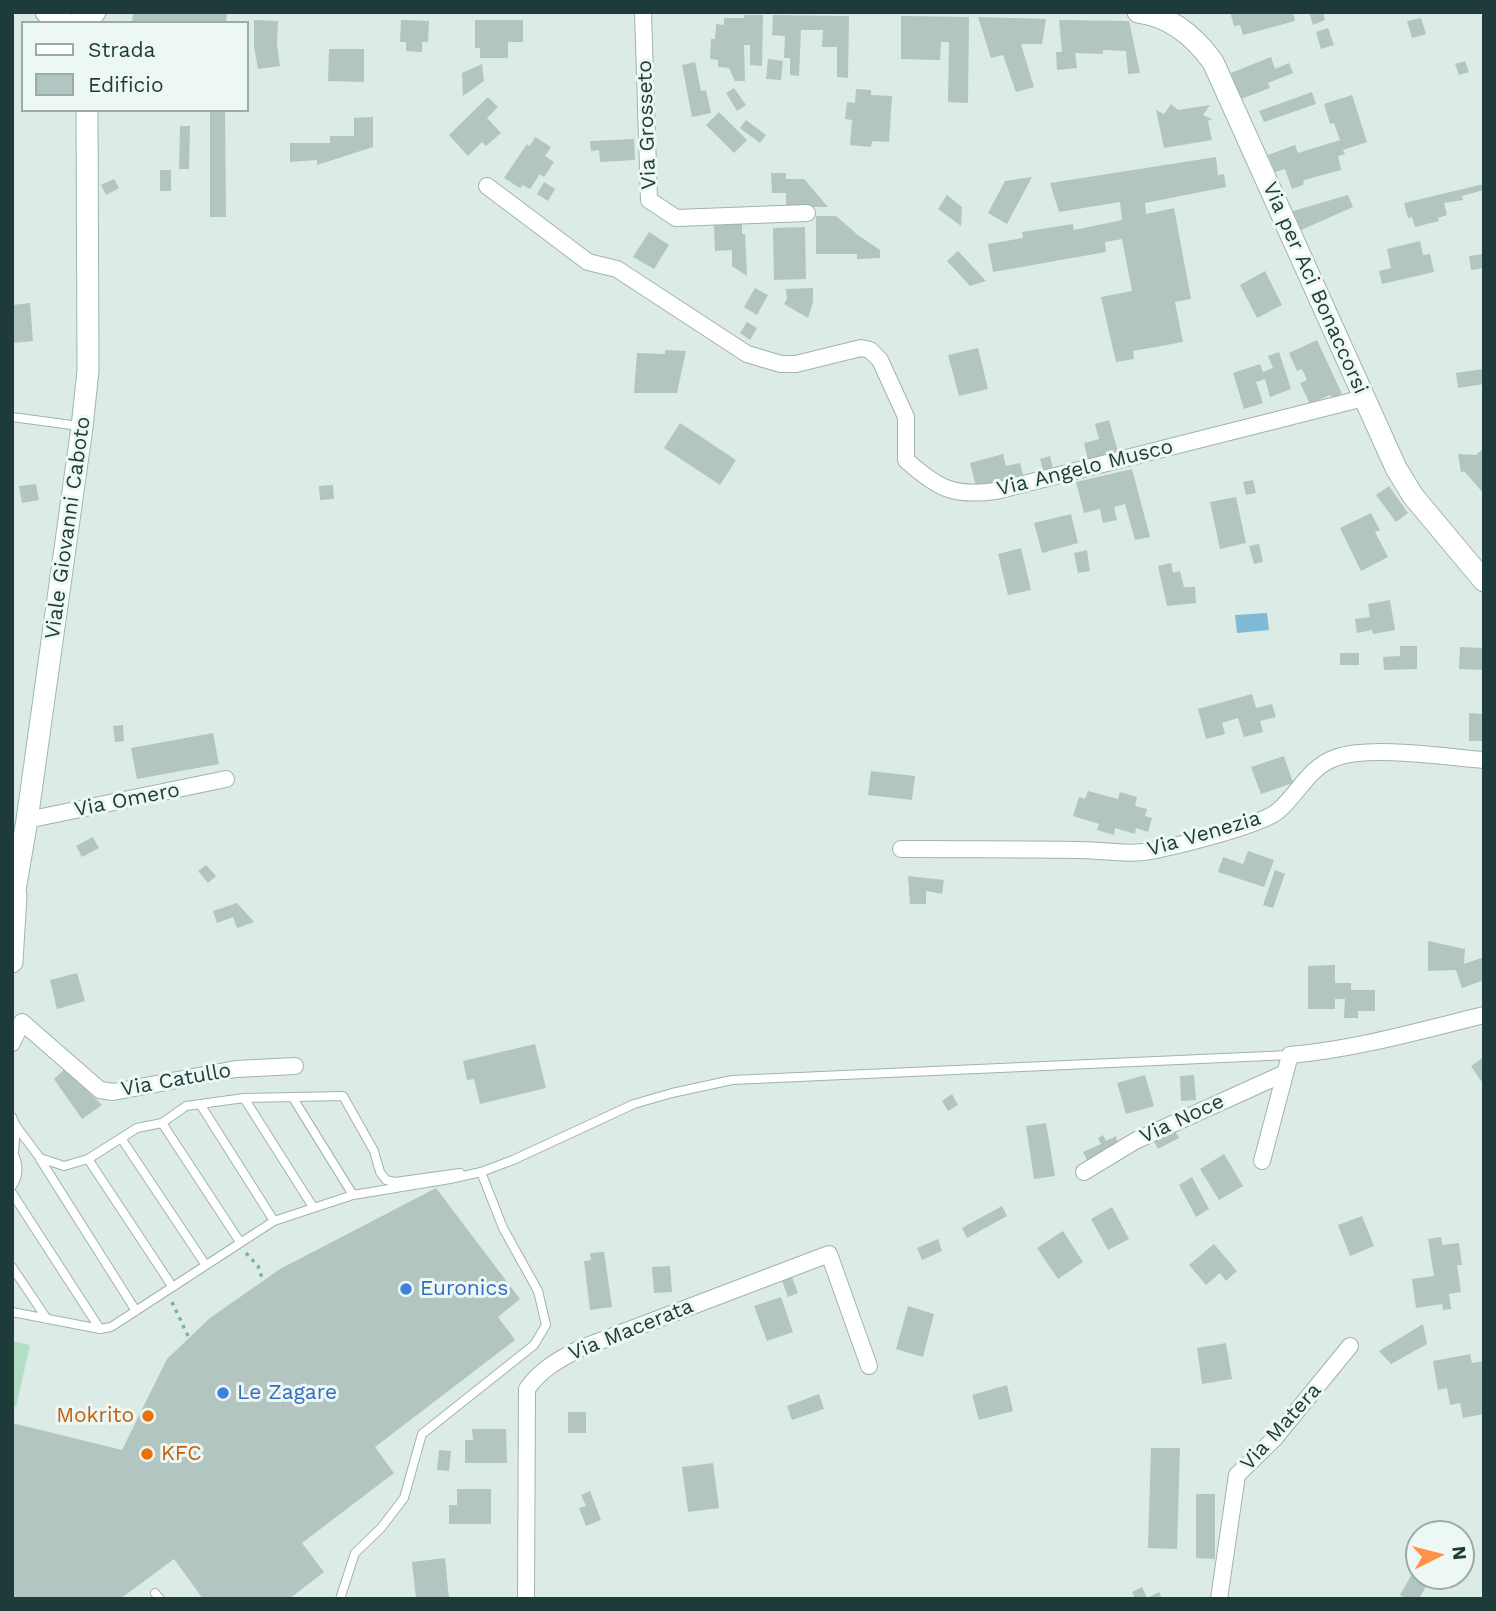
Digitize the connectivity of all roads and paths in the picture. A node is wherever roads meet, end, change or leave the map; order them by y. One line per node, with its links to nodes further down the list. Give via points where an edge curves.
1 (643, 12): 7 (street, Via Grosseto, via 649,200 676,218)
2 (1138, 12): 8 (main road, Via per Aci Bonaccorsi, via 1178,27 1197,40 1213,62)
3 (76, 112): 5 (main road)
4 (87, 112): 5 (main road)
5 (87, 159): 10 (main road, Viale Giovanni Caboto, via 88,371)
6 (487, 186): 8 (street, Via Angelo Musco, via 588,261 617,269 747,354 796,364 861,348 870,350 880,360 906,417 906,460 930,481 953,492 996,491)
7 (807, 213)
8 (1364, 398): 11 (main road, Via per Aci Bonaccorsi, via 1413,496)
9 (12, 418): 10 (lane)
10 (82, 427): 14 (main road, Viale Giovanni Caboto)
11 (1484, 582)
12 (1484, 760): 15 (street, Via Venezia, via 1375,752 1342,756 1317,767 1276,813 1155,851)
13 (226, 779): 14 (street, Via Omero)
14 (27, 820): 16 (main road, Viale Giovanni Caboto)
15 (901, 849)
16 (14, 901): 17 (main road, Viale Giovanni Caboto)
17 (12, 962)
18 (1484, 1015): 20 (street, via 1377,1042)
19 (12, 1043): 21 (street, Via Catullo, via 22,1022 100,1090 113,1092 236,1069)
20 (1290, 1055): 22 (street); 33 (lane, via 732,1080 634,1104)
21 (295, 1066)
22 (1285, 1073): 32 (street); 34 (street, Via Noce, via 1135,1141)
23 (244, 1098): 24 (lane); 25 (lane); 38 (lane)
24 (293, 1098): 33 (lane, via 343,1097 386,1180); 37 (lane)
25 (200, 1104): 27 (lane, via 186,1106); 39 (lane)
26 (14, 1121): 29 (lane); 30 (lane)
27 (162, 1123): 28 (lane, via 137,1128); 40 (lane)
28 (121, 1138): 31 (lane); 41 (lane)
29 (13, 1151): 35 (lane, via 18,1165)
30 (40, 1158): 31 (lane, via 64,1166); 45 (lane)
31 (88, 1160): 44 (lane)
32 (1262, 1161)
33 (481, 1172): 37 (lane); 52 (lane, via 503,1228 538,1291 546,1325 534,1345 422,1434 404,1498 382,1528 355,1553)
34 (1084, 1172)
35 (12, 1186)
36 (12, 1193): 48 (lane)
37 (353, 1195): 38 (lane)
38 (313, 1208): 39 (lane)
39 (274, 1221): 40 (lane)
40 (240, 1242): 41 (lane); 43 (path)
41 (205, 1264): 44 (lane)
42 (12, 1267): 47 (lane)
43 (263, 1281)
44 (169, 1288): 45 (lane); 49 (path)
45 (136, 1311): 48 (lane)
46 (12, 1312): 47 (lane)
47 (47, 1320): 48 (lane)
48 (100, 1329)
49 (189, 1338)
50 (1350, 1346): 54 (street, Via Matera, via 1274,1439 1237,1475)
51 (869, 1366): 53 (street, Via Macerata, via 829,1254 554,1362 527,1389)
52 (340, 1599)
53 (526, 1599)
54 (1219, 1599)

